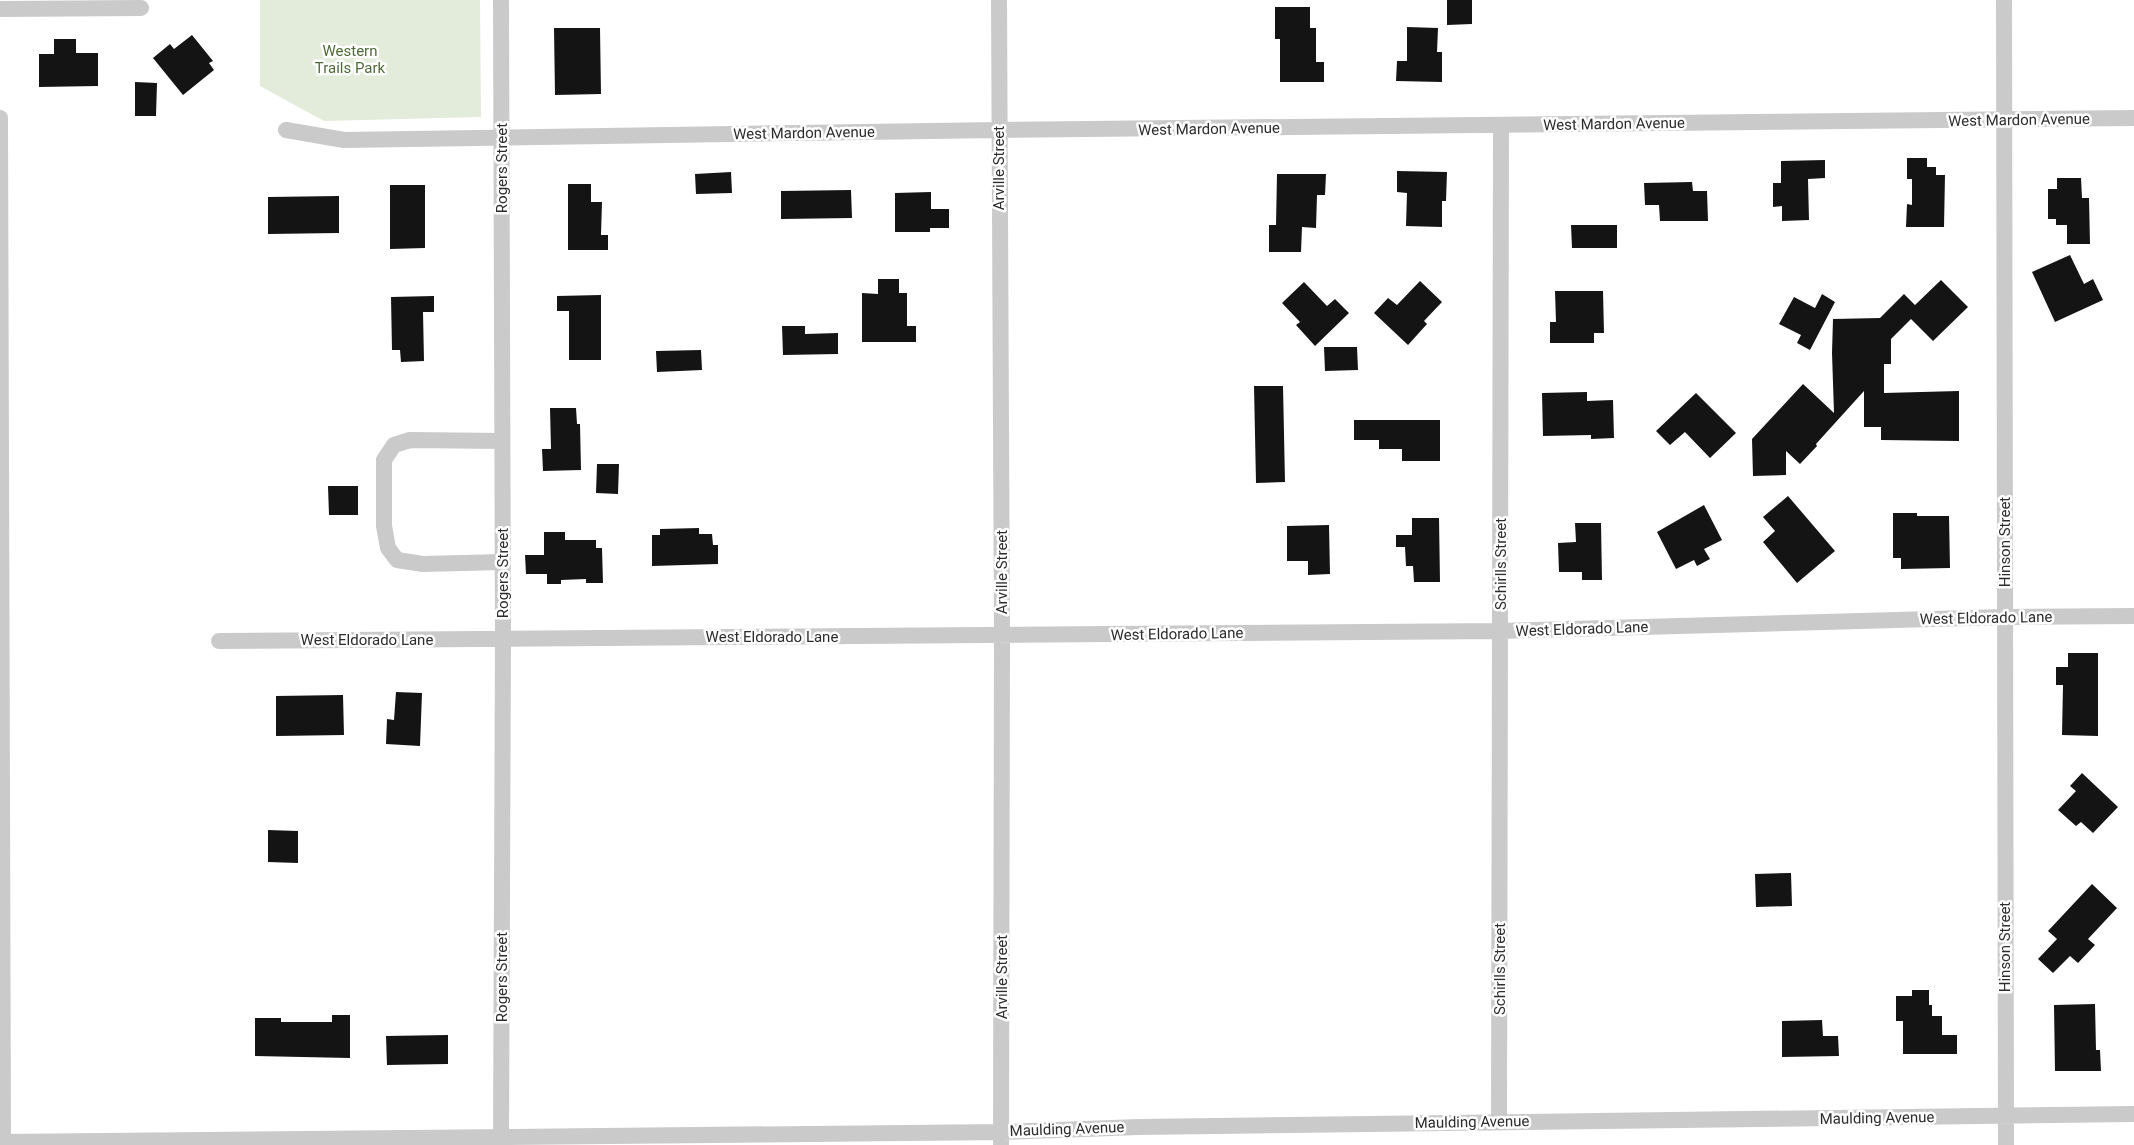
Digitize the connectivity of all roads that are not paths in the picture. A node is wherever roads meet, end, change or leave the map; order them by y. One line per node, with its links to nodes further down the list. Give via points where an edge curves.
1 (502, 0): 12 (street, Rogers Street)
2 (999, 0): 11 (street, Arville Street)
3 (2004, 0): 8 (street, Hinson Street)
4 (141, 8): 5 (street)
5 (0, 9)
6 (0, 118): 21 (street)
7 (2134, 118): 8 (street, West Mardon Avenue)
8 (2004, 120): 9 (street, West Mardon Avenue); 16 (street, Hinson Street)
9 (1501, 126): 11 (street, West Mardon Avenue); 17 (street, Schirlls Street)
10 (286, 130): 12 (street, West Mardon Avenue, via 344,140)
11 (998, 130): 12 (street, West Mardon Avenue); 18 (street, Arville Street)
12 (502, 138): 13 (street, Rogers Street)
13 (502, 441): 14 (street, Rogers Street); 14 (street, via 410,440 394,445 384,460 384,526 388,548 397,560 423,564)
14 (503, 562): 19 (street, Rogers Street)
15 (2134, 616): 16 (street, West Eldorado Lane)
16 (2005, 617): 17 (street, West Eldorado Lane); 25 (street, Hinson Street)
17 (1501, 632): 18 (street, West Eldorado Lane); 26 (street, Schirlls Street)
18 (1002, 636): 19 (street, West Eldorado Lane); 27 (street, Arville Street)
19 (503, 639): 20 (street, West Eldorado Lane); 28 (street, Rogers Street)
20 (219, 641)
21 (2, 648): 22 (street)
22 (2, 679): 23 (street)
23 (2, 760): 29 (street)
24 (2134, 1114): 25 (street, Maulding Avenue)
25 (2005, 1117): 26 (street, Maulding Avenue); 30 (street, Hinson Street)
26 (1499, 1122): 27 (street, Maulding Avenue, via 1148,1127)
27 (1002, 1138): 28 (street, Maulding Avenue)
28 (502, 1141): 29 (street, Maulding Avenue)
29 (2, 1142)
30 (2006, 1145)

